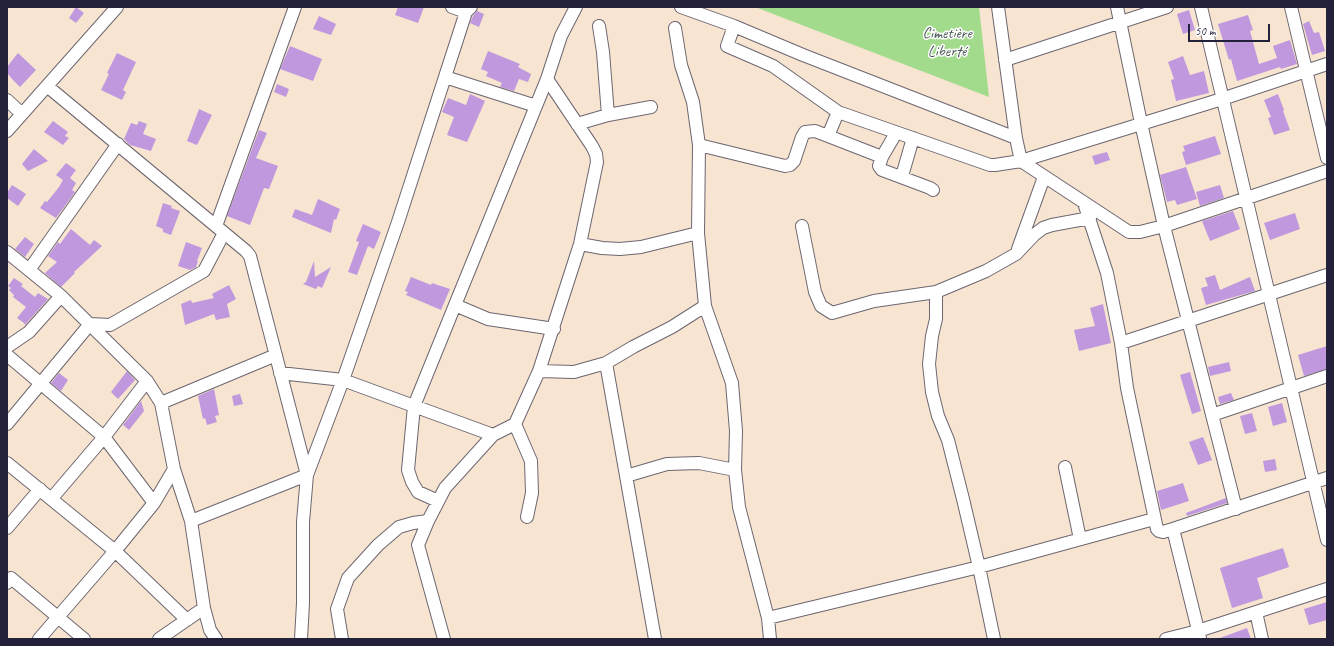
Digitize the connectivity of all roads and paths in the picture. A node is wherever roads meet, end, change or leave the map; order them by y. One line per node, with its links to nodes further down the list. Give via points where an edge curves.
1 (117, 7): 21 (street)
2 (295, 7): 50 (street)
3 (452, 7): 11 (street)
4 (576, 7): 20 (street, via 560,36)
5 (681, 7): 14 (street)
6 (998, 7): 16 (street)
7 (1117, 7): 12 (street)
8 (1167, 7): 12 (street)
9 (1200, 7): 22 (street)
10 (1291, 7): 18 (street)
11 (468, 10): 19 (street)
12 (1120, 23): 16 (street); 29 (street)
13 (599, 26): 28 (street)
14 (734, 26): 26 (street, via 727,46 773,66); 35 (street)
15 (675, 28): 37 (street, via 681,65 693,102)
16 (1005, 60): 35 (street)
17 (1327, 64): 18 (street)
18 (1306, 71): 22 (street); 39 (street)
19 (445, 77): 24 (street); 73 (street)
20 (547, 79): 24 (street); 30 (street)
21 (47, 86): 27 (street); 36 (street)
22 (1222, 99): 29 (street); 45 (street)
23 (7, 100): 27 (street)
24 (536, 106): 60 (street)
25 (650, 107): 28 (street)
26 (838, 112): 32 (street); 33 (street)
27 (22, 114): 31 (street)
28 (608, 115): 30 (street)
29 (1141, 123): 40 (street); 49 (street)
30 (577, 124): 52 (street, via 592,146 597,162)
31 (7, 131)
32 (896, 133): 34 (street); 38 (street)
33 (828, 136): 37 (street, via 815,131 805,132 794,161 785,166); 38 (street)
34 (913, 138): 40 (street, via 990,165); 42 (street)
35 (1016, 138): 40 (street)
36 (118, 144): 50 (street); 55 (street)
37 (699, 145): 51 (street)
38 (882, 157): 42 (street, via 880,168)
39 (1327, 158)
40 (1021, 161): 43 (street)
41 (1327, 171): 45 (street)
42 (902, 176): 44 (street)
43 (1044, 176): 46 (street); 54 (street)
44 (933, 190)
45 (1246, 198): 49 (street); 58 (street)
46 (1084, 203): 47 (street); 49 (street, via 1129,232)
47 (1090, 218): 54 (street, via 1043,228); 65 (street, via 1107,273)
48 (802, 226): 57 (street, via 815,292 821,306 832,313 874,301)
49 (1164, 226): 62 (street)
50 (220, 230): 63 (street, via 204,271 110,325); 68 (street, via 246,251 252,262)
51 (698, 233): 52 (street, via 641,247 620,249); 61 (street)
52 (580, 244): 64 (street)
53 (7, 252): 55 (street)
54 (1016, 254): 57 (street)
55 (29, 270): 59 (street)
56 (1327, 275): 58 (street)
57 (936, 292): 106 (street, via 936,319 929,364 932,392 948,440)
58 (1269, 295): 62 (street); 76 (street)
59 (61, 296): 63 (street); 66 (street, via 29,332)
60 (456, 305): 64 (street, via 488,319); 78 (street)
61 (705, 306): 69 (street); 87 (street, via 732,382 736,431)
62 (1189, 322): 65 (street); 79 (street)
63 (90, 324): 74 (street); 75 (street)
64 (554, 329): 70 (street)
65 (1121, 344): 98 (street, via 1127,388)
66 (7, 347)
67 (7, 355): 75 (street)
68 (276, 355): 71 (street); 77 (street)
69 (606, 363): 70 (street, via 574,372); 89 (street)
70 (539, 372): 81 (street)
71 (280, 373): 73 (street); 88 (street)
72 (1327, 376): 76 (street)
73 (343, 380): 78 (street); 88 (street)
74 (147, 382): 77 (street); 83 (street)
75 (41, 383): 80 (street); 83 (street)
76 (1291, 388): 79 (street); 91 (street)
77 (160, 403): 86 (street)
78 (414, 406): 82 (street); 94 (street, via 408,470 418,492)
79 (1212, 415): 96 (street)
80 (7, 424)
81 (515, 424): 82 (street); 97 (street, via 531,461 532,493)
82 (493, 435): 94 (street, via 445,488)
83 (104, 437): 93 (street); 95 (street)
84 (7, 463): 92 (street)
85 (1065, 467): 103 (street)
86 (174, 469): 95 (street); 99 (street)
87 (735, 470): 89 (street, via 699,463 668,464); 112 (street, via 739,507)
88 (306, 475): 99 (street); 119 (street)
89 (626, 476): 122 (street)
90 (1327, 478): 91 (street)
91 (1314, 483): 96 (street); 104 (street)
92 (40, 489): 93 (street); 101 (street)
93 (52, 498): 105 (street)
94 (438, 501): 100 (street)
95 (154, 503): 105 (street)
96 (1236, 509): 102 (street)
97 (527, 517)
98 (1154, 519): 102 (street, via 1159,532); 103 (street)
99 (191, 521): 109 (street)
100 (428, 521): 120 (street, via 399,527 378,544 348,578 336,609); 121 (street, via 418,545)
101 (7, 528)
102 (1173, 529): 114 (street)
103 (1080, 539): 106 (street)
104 (1327, 540)
105 (114, 551): 111 (street); 113 (street)
106 (979, 567): 112 (street); 124 (street)
107 (8, 579): 111 (street)
108 (1327, 589): 110 (street)
109 (204, 608): 113 (street); 118 (street, via 210,630)
110 (1256, 612): 114 (street); 126 (street)
111 (57, 617): 115 (street); 116 (street)
112 (768, 618): 123 (street)
113 (187, 620): 117 (street)
114 (1199, 635): 125 (street)
115 (39, 639)
116 (84, 639)
117 (159, 639)
118 (216, 639)
119 (302, 639)
120 (342, 639)
121 (444, 639)
122 (655, 639)
123 (770, 639)
124 (994, 639)
125 (1166, 639)
126 (1262, 639)

